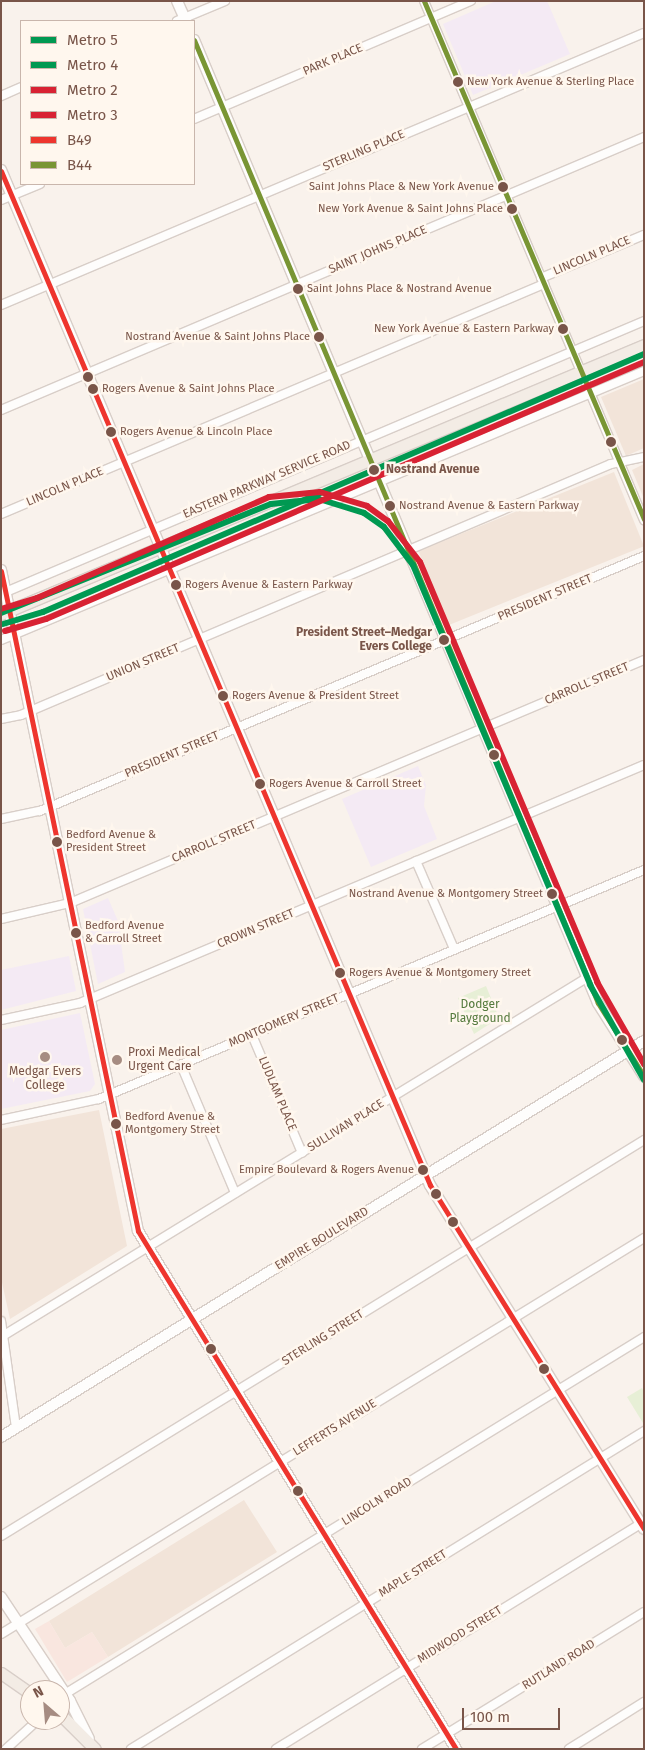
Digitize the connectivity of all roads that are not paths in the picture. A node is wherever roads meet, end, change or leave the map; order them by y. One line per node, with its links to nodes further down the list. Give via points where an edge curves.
1 (177, 1): 6 (main road)
2 (225, 1): 6 (street)
3 (424, 1): 5 (street)
4 (472, 1): 5 (street, PARK PLACE)
5 (432, 18): 11 (street, PARK PLACE); 12 (street)
6 (182, 20)
7 (644, 33): 12 (street, STERLING PLACE)
8 (195, 42): 11 (main road)
9 (20, 87): 10 (street)
10 (1, 96)
11 (222, 107): 13 (street, PARK PLACE); 18 (main road)
12 (469, 107): 18 (street, STERLING PLACE); 19 (street)
13 (195, 119)
14 (644, 138): 19 (street, SAINT JOHNS PLACE)
15 (1, 170): 17 (main road)
16 (38, 185): 17 (street)
17 (12, 196): 20 (street); 23 (main road)
18 (259, 196): 23 (street, STERLING PLACE); 24 (main road)
19 (506, 196): 22 (street); 24 (street, SAINT JOHNS PLACE)
20 (1, 200)
21 (644, 235): 22 (street, LINCOLN PLACE)
22 (543, 281): 28 (street); 32 (street, LINCOLN PLACE)
23 (50, 284): 25 (street, STERLING PLACE); 31 (main road)
24 (297, 284): 31 (street, SAINT JOHNS PLACE); 32 (main road)
25 (1, 305)
26 (644, 321): 28 (street, EASTERN PARKWAY SERVICE ROAD)
27 (644, 345): 29 (main road)
28 (572, 351): 29 (street); 35 (street, EASTERN PARKWAY SERVICE ROAD)
29 (581, 371): 33 (street); 37 (main road)
30 (644, 371): 33 (street)
31 (87, 373): 34 (street, SAINT JOHNS PLACE); 38 (main road)
32 (334, 373): 35 (main road); 38 (street, LINCOLN PLACE)
33 (590, 393): 39 (street); 40 (street)
34 (1, 410)
35 (362, 440): 37 (main road); 43 (street, EASTERN PARKWAY SERVICE ROAD)
36 (644, 457): 39 (street, UNION STREET)
37 (371, 460): 40 (main road); 44 (main road)
38 (124, 462): 41 (street, LINCOLN PLACE); 43 (main road)
39 (620, 464): 42 (street); 45 (street, UNION STREET)
40 (380, 482): 45 (main road); 48 (street)
41 (1, 514)
42 (644, 520)
43 (153, 529): 44 (main road); 49 (street, EASTERN PARKWAY SERVICE ROAD)
44 (161, 548): 48 (main road); 50 (main road)
45 (409, 550): 52 (street, UNION STREET); 53 (main road)
46 (644, 556): 53 (street, PRESIDENT STREET)
47 (1, 570): 49 (main road)
48 (171, 571): 51 (street); 52 (main road)
49 (3, 593): 50 (main road)
50 (6, 613): 51 (main road)
51 (15, 637): 54 (street); 56 (main road)
52 (200, 639): 56 (street, UNION STREET); 58 (main road)
53 (447, 639): 58 (street, PRESIDENT STREET); 59 (main road)
54 (1, 640)
55 (644, 660): 59 (street, CARROLL STREET)
56 (30, 711): 57 (street, UNION STREET); 61 (main road)
57 (1, 719)
58 (237, 728): 61 (street, PRESIDENT STREET); 62 (main road)
59 (484, 728): 62 (street, CARROLL STREET); 63 (main road)
60 (644, 765): 63 (street, CROWN STREET)
61 (50, 806): 64 (street, PRESIDENT STREET); 67 (main road)
62 (274, 816): 67 (street, CARROLL STREET); 68 (main road)
63 (522, 816): 65 (street, CROWN STREET); 69 (main road)
64 (1, 819)
65 (416, 861): 68 (street, CROWN STREET); 71 (street)
66 (644, 870): 69 (street, MONTGOMERY STREET)
67 (70, 903): 70 (street, CARROLL STREET); 74 (main road)
68 (312, 905): 73 (main road); 74 (street, CROWN STREET)
69 (560, 906): 71 (street, MONTGOMERY STREET); 72 (main road)
70 (1, 919)
71 (454, 949): 73 (street, MONTGOMERY STREET)
72 (588, 977): 78 (main road); 82 (street, SULLIVAN PLACE)
73 (349, 994): 76 (street, MONTGOMERY STREET); 82 (main road)
74 (90, 999): 75 (street, CROWN STREET); 81 (main road)
75 (1, 1020)
76 (252, 1035): 79 (street, MONTGOMERY STREET); 85 (street, LUDLAM PLACE)
77 (644, 1041): 78 (main road, EMPIRE BOULEVARD)
78 (628, 1050): 80 (main road); 86 (main road, EMPIRE BOULEVARD)
79 (181, 1065): 81 (street, MONTGOMERY STREET); 87 (street)
80 (644, 1076)
81 (109, 1095): 83 (street, MONTGOMERY STREET); 89 (main road, via 138,1231)
82 (393, 1097): 85 (street, SULLIVAN PLACE); 86 (main road)
83 (1, 1120)
84 (644, 1140): 90 (street, STERLING STREET)
85 (302, 1153): 87 (street, SULLIVAN PLACE)
86 (426, 1175): 90 (main road); 92 (main road, EMPIRE BOULEVARD)
87 (235, 1193): 89 (street, SULLIVAN PLACE)
88 (644, 1238): 91 (street, LEFFERTS AVENUE)
89 (147, 1247): 92 (main road); 94 (street, SULLIVAN PLACE)
90 (470, 1247): 91 (main road); 97 (street, STERLING STREET)
91 (514, 1318): 96 (main road); 102 (street, LEFFERTS AVENUE)
92 (191, 1320): 97 (main road); 98 (main road, EMPIRE BOULEVARD)
93 (1, 1321): 94 (street)
94 (2, 1337): 98 (street)
95 (644, 1337): 96 (street, LINCOLN ROAD)
96 (558, 1390): 101 (main road); 104 (street, LINCOLN ROAD)
97 (236, 1391): 102 (main road); 105 (street, STERLING STREET)
98 (16, 1428): 100 (main road, EMPIRE BOULEVARD)
99 (644, 1431): 101 (street, MAPLE STREET)
100 (1, 1437)
101 (600, 1458): 103 (main road); 107 (street, MAPLE STREET)
102 (279, 1462): 104 (main road); 109 (street, LEFFERTS AVENUE)
103 (643, 1525): 111 (street, MIDWOOD STREET)
104 (324, 1535): 107 (main road); 115 (street, LINCOLN ROAD)
105 (1, 1536)
106 (1, 1597): 109 (main road)
107 (366, 1603): 111 (main road); 123 (street, MAPLE STREET)
108 (644, 1612): 120 (street, RUTLAND ROAD)
109 (18, 1624): 110 (street, LEFFERTS AVENUE); 113 (main road)
110 (1, 1634)
111 (406, 1668): 120 (main road); 124 (street, MIDWOOD STREET)
112 (1, 1673): 114 (main road)
113 (52, 1680)
114 (20, 1686)
115 (70, 1691)
116 (644, 1702): 127 (street)
117 (70, 1709): 121 (main road)
118 (70, 1723): 121 (main road)
119 (27, 1730): 122 (street)
120 (447, 1734): 125 (street, RUTLAND ROAD); 126 (main road)
121 (92, 1744)
122 (6, 1749)
123 (131, 1749)
124 (276, 1749)
125 (422, 1749)
126 (456, 1749)
127 (569, 1749)

